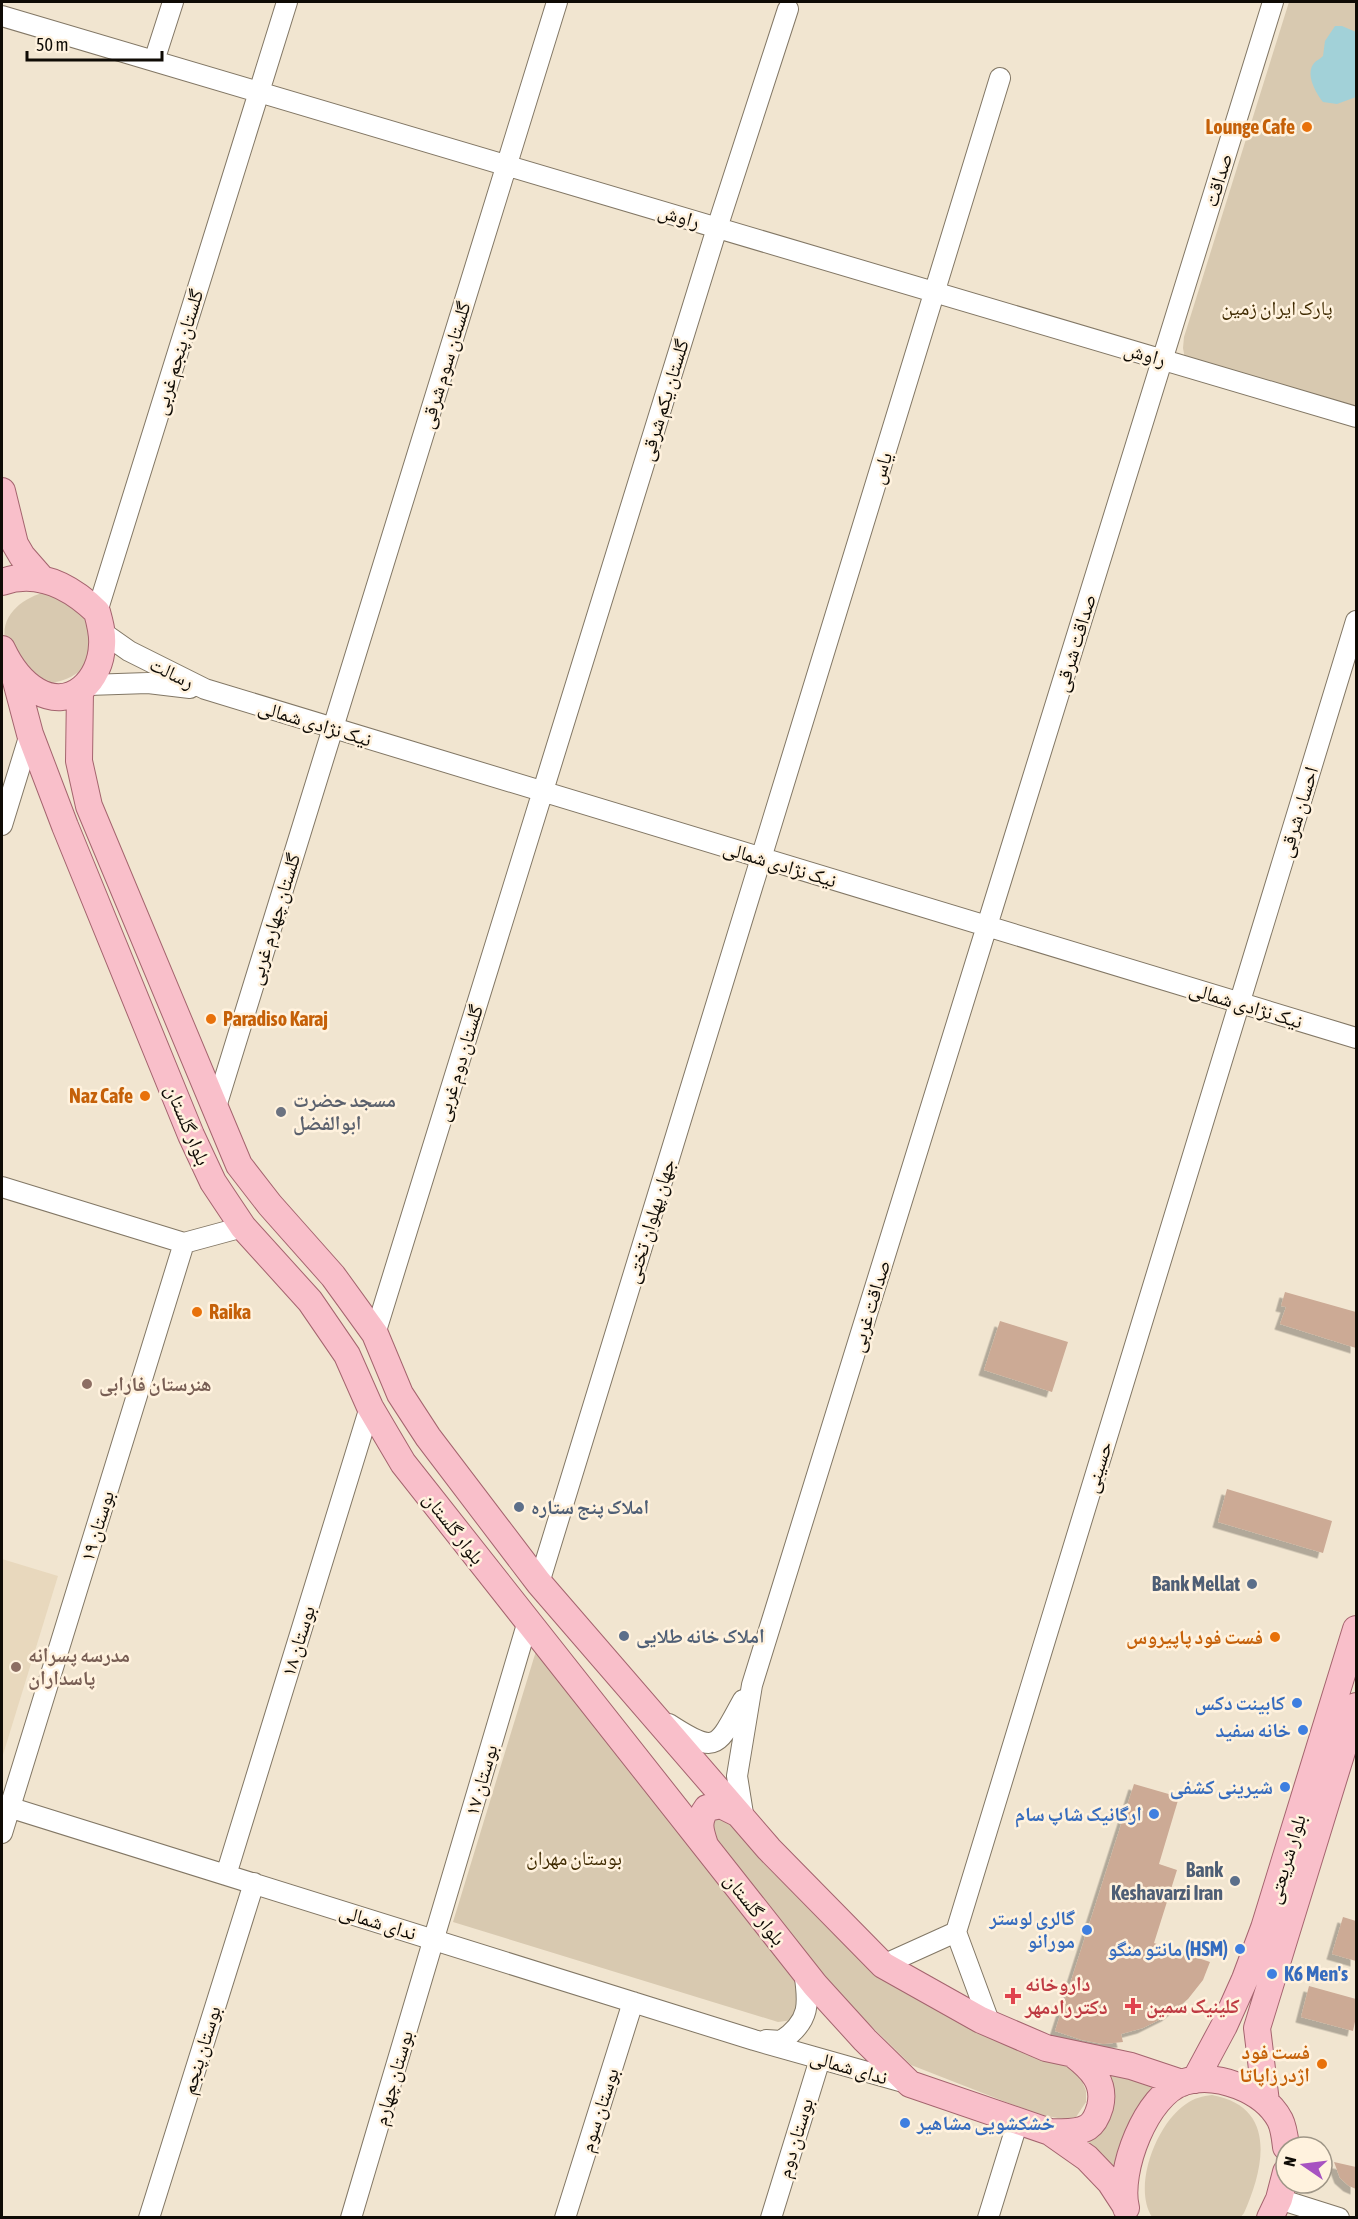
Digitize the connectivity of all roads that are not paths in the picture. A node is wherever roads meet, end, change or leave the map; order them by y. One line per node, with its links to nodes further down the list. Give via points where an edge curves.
1 (173, 2): 7 (street)
2 (287, 2): 9 (street, گلستان پنجم غربی)
3 (557, 2): 10 (street, گلستان سوم شرقی)
4 (1273, 2): 13 (street, صداقت)
5 (788, 9): 11 (street, گلستان یکم شرقی)
6 (2, 16): 7 (street, راوش)
7 (154, 61): 9 (street, راوش)
8 (1000, 78): 12 (street, یاس)
9 (259, 92): 10 (street, راوش); 19 (street, گلستان پنجم غربی)
10 (507, 165): 11 (street, راوش); 23 (street, گلستان سوم شرقی)
11 (717, 228): 12 (street, راوش); 27 (street, گلستان یکم شرقی)
12 (935, 292): 13 (street, راوش); 29 (street, یاس)
13 (1162, 360): 14 (street, راوش); 30 (street, صداقت شرقی)
14 (1356, 417)
15 (2, 491): 16 (main road, via 15,544)
16 (44, 580): 17 (main road, via 16,578); 19 (main road, via 72,590)
17 (2, 582)
18 (1356, 621): 31 (street, احسان شرقی)
19 (100, 622): 21 (main road, via 100,658); 22 (street, رسالت, via 129,651)
20 (4, 654): 21 (main road, via 39,692 66,697); 24 (main road, بلوار گلستان)
21 (84, 688): 22 (street, رسالت, via 148,683); 25 (main road, بلوار گلستان)
22 (205, 689): 23 (street, نیک نژادی شمالی)
23 (333, 728): 27 (street, نیک نژادی شمالی); 33 (street, گلستان چهارم غربی)
24 (30, 734): 26 (main road, بلوار گلستان); 28 (street)
25 (79, 761): 26 (main road, via 72,754 53,756); 33 (main road, بلوار گلستان, via 89,806)
26 (45, 773): 35 (main road, بلوار گلستان, via 191,1135 213,1182)
27 (542, 792): 29 (street, نیک نژادی شمالی); 37 (street, گلستان دوم غربی)
28 (2, 825)
29 (761, 858): 30 (street, نیک نژادی شمالی); 39 (street, جهان پهلوان تختی)
30 (987, 926): 31 (street, نیک نژادی شمالی); 42 (street, صداقت غربی)
31 (1240, 1003): 32 (street, نیک نژادی شمالی); 51 (street, حسینی)
32 (1356, 1038)
33 (214, 1110): 37 (main road, بلوار گلستان, via 239,1165 333,1276)
34 (2, 1187): 36 (street)
35 (243, 1227): 36 (street); 38 (main road, بلوار گلستان, via 310,1301 347,1355)
36 (184, 1243): 45 (street, بوستان ۱۹)
37 (375, 1334): 39 (main road, بلوار گلستان, via 400,1394 428,1437)
38 (370, 1407): 40 (main road, بلوار گلستان, via 403,1463); 49 (street, بوستان ۱۸)
39 (539, 1583): 44 (main road, بلوار گلستان)
40 (528, 1621): 48 (main road, بلوار گلستان); 52 (street, بوستان ۱۷)
41 (1356, 1629): 57 (main road, بلوار شریعتی, via 1264,1928)
42 (752, 1685): 44 (street, صداقت غربی, via 722,1737 714,1742 695,1741); 46 (street, صداقت غربی, via 737,1776)
43 (1356, 1706): 58 (main road, بلوار شریعتی)
44 (649, 1711): 46 (main road, بلوار گلستان)
45 (5, 1806): 47 (street, بوستان ۱۹); 49 (street, ندای شمالی)
46 (740, 1817): 48 (main road, via 721,1805 707,1808 699,1827); 53 (main road, بلوار گلستان)
47 (2, 1833)
48 (705, 1845): 54 (main road, بلوار گلستان)
49 (226, 1875): 50 (street, ندای شمالی)
50 (254, 1883): 52 (street, ندای شمالی); 70 (street, بوستان پنجم)
51 (956, 1932): 53 (street); 56 (street)
52 (434, 1939): 55 (street, ندای شمالی); 71 (street, بوستان چهارم)
53 (883, 1965): 56 (main road, بلوار گلستان)
54 (804, 1971): 59 (street, ندای شمالی, via 807,2007 798,2027 781,2041); 63 (main road, بلوار گلستان)
55 (633, 2002): 59 (street, ندای شمالی); 72 (street, بوستان سوم)
56 (990, 2024): 60 (main road, بلوار گلستان, via 1046,2048)
57 (1224, 2026): 58 (main road, via 1226,2035 1245,2044); 62 (main road, بلوار شریعتی)
58 (1257, 2028): 64 (main road, بلوار شریعتی)
59 (754, 2040): 61 (street, ندای شمالی)
60 (1074, 2055): 62 (main road, بلوار گلستان); 66 (main road, via 1100,2083 1099,2112 1089,2127 1074,2132)
61 (820, 2059): 63 (street, ندای شمالی); 73 (street, بوستان دوم)
62 (1189, 2082): 64 (main road, بلوار گلستان, via 1209,2080 1236,2085); 69 (main road, via 1165,2095 1136,2139 1129,2160)
63 (910, 2084): 65 (main road, بلوار گلستان)
64 (1266, 2102): 67 (main road, via 1281,2121)
65 (1018, 2121): 66 (main road, بلوار گلستان); 74 (street)
66 (1050, 2132): 69 (main road, بلوار گلستان, via 1087,2158 1110,2182)
67 (1284, 2135)
68 (1274, 2208): 75 (street)
69 (1127, 2211)
70 (148, 2217)
71 (351, 2217)
72 (565, 2217)
73 (771, 2217)
74 (988, 2217)
75 (1339, 2217)

